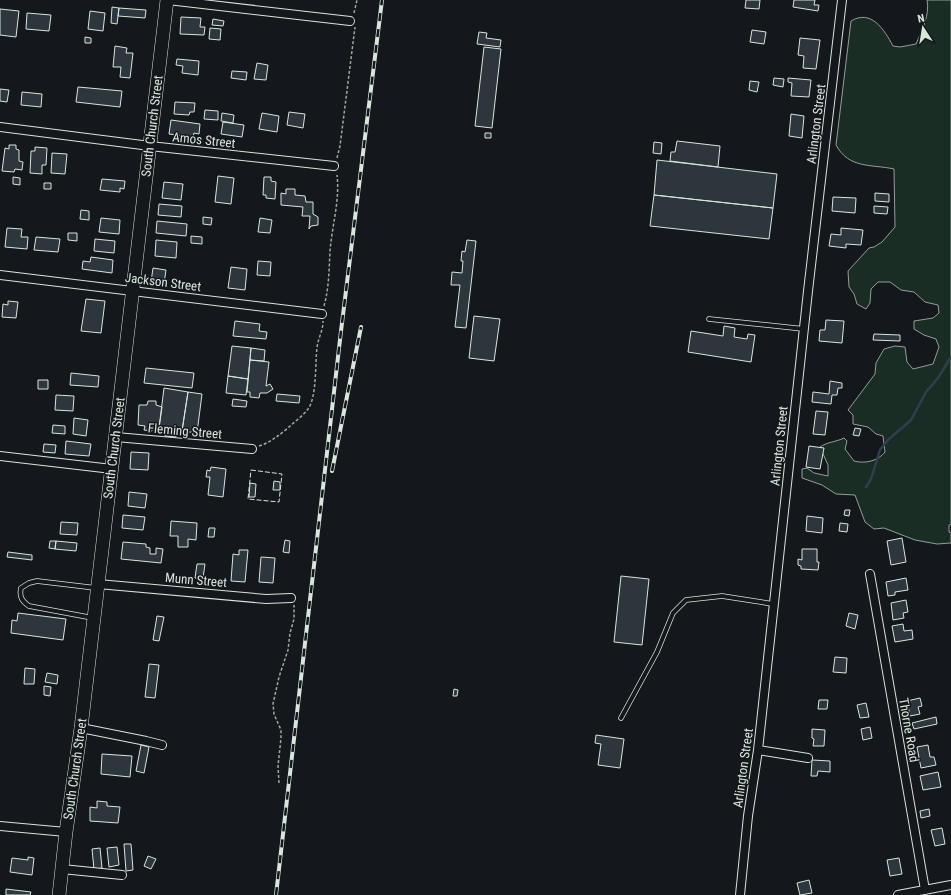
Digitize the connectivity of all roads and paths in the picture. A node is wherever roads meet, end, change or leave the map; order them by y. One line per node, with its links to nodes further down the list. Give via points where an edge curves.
1 (167, 0): 4 (street); 6 (main road, South Church Street)
2 (357, 0): 4 (path)
3 (842, 0): 12 (street, Arlington Street)
4 (350, 21): 7 (path, via 355,27 340,146)
5 (0, 127): 6 (street, Amos Street)
6 (150, 146): 7 (street, Amos Street); 9 (main road, South Church Street)
7 (334, 166): 10 (path, via 338,190 327,297)
8 (0, 275): 9 (street, Jackson Street)
9 (132, 290): 10 (street, Jackson Street); 13 (main road, South Church Street)
10 (322, 314): 14 (path, via 324,323 318,341 314,390 308,409 278,437)
11 (709, 319): 12 (lane)
12 (804, 329): 20 (street, Arlington Street)
13 (116, 437): 14 (street, Fleming Street); 16 (main road, South Church Street)
14 (252, 449)
15 (0, 456): 16 (street)
16 (112, 469): 18 (main road, South Church Street)
17 (870, 574): 33 (street, Thorne Road)
18 (98, 586): 19 (street, Munn Street, via 266,599); 21 (main road, South Church Street); 21 (lane, via 37,581 21,588 20,593 22,600 29,606)
19 (291, 598): 27 (path, via 294,604 294,619 273,704 282,738 278,766)
20 (774, 604): 22 (lane, via 722,596 686,600 673,613 657,652); 25 (street, Arlington Street)
21 (94, 618): 23 (main road, South Church Street)
22 (621, 718)
23 (81, 728): 24 (street); 29 (main road, South Church Street)
24 (162, 745)
25 (758, 750): 26 (street); 35 (street, Arlington Street)
26 (808, 758)
27 (279, 783)
28 (0, 826): 29 (street)
29 (66, 832): 30 (main road, South Church Street)
30 (62, 869): 31 (street); 34 (main road, South Church Street)
31 (122, 874)
32 (951, 885): 33 (street)
33 (925, 890): 36 (street)
34 (59, 895)
35 (740, 895)
36 (898, 895)

